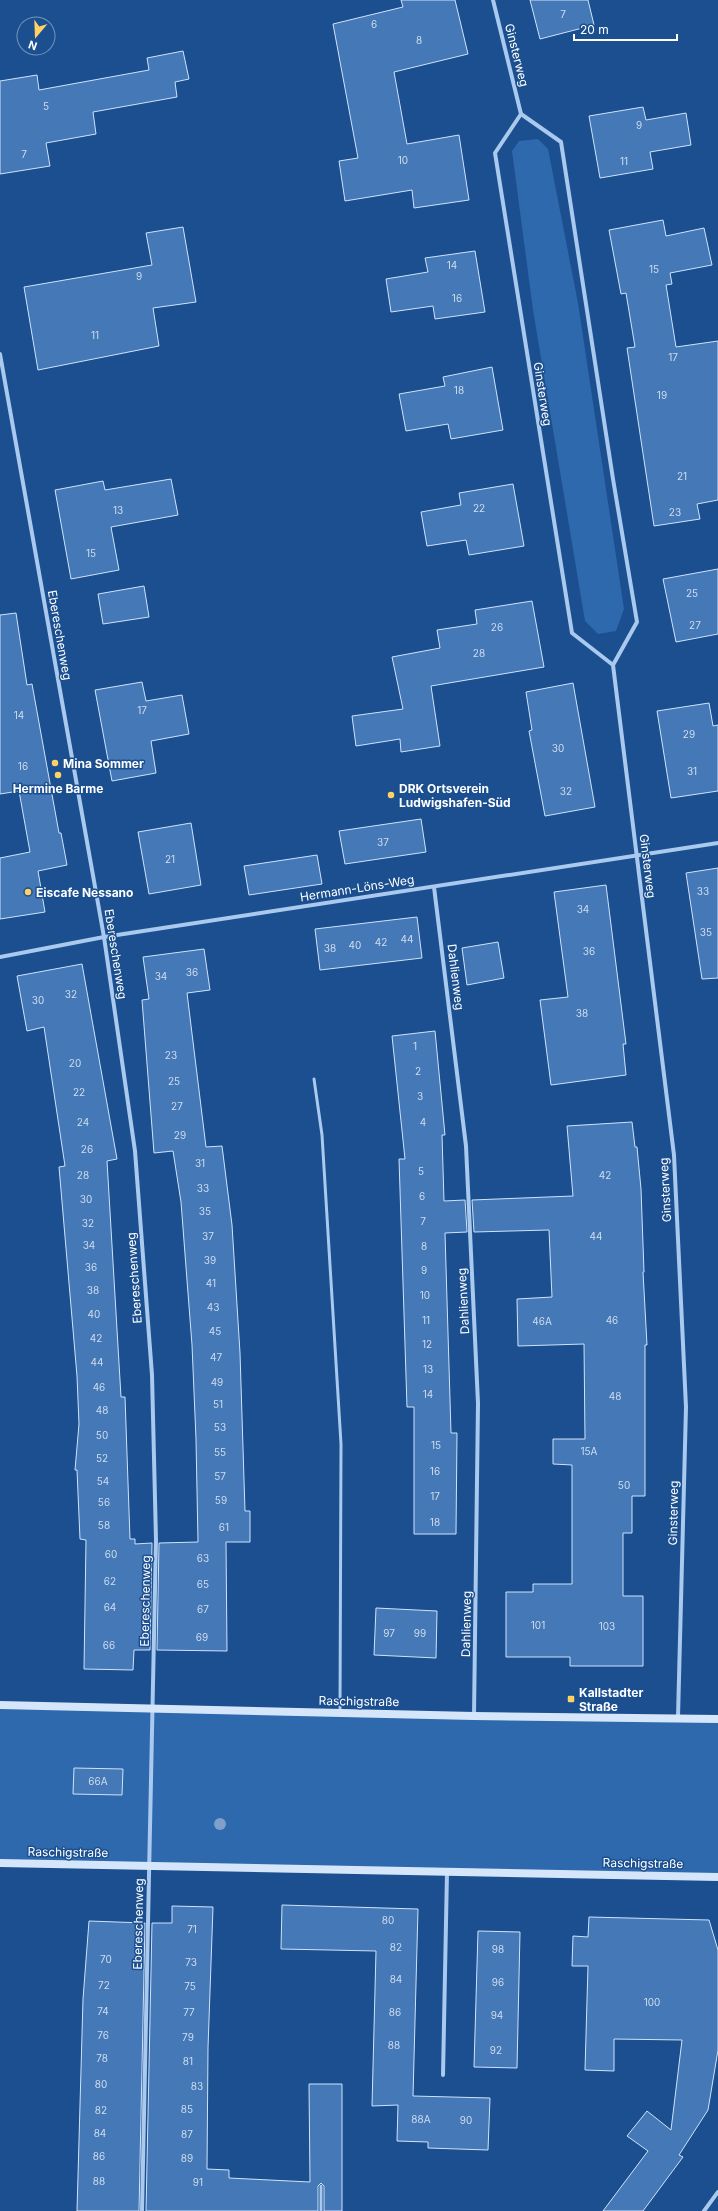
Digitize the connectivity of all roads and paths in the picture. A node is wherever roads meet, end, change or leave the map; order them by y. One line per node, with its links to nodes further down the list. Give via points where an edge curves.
1 (493, 0): 2 (street, Ginsterweg)
2 (522, 114): 4 (street, via 561,142 637,622); 4 (street, Ginsterweg, via 495,153 548,490 572,633)
3 (0, 354): 8 (street, Ebereschenweg)
4 (613, 665): 6 (street, Ginsterweg)
5 (718, 843): 6 (street, Hermann-Löns-Weg)
6 (637, 856): 7 (street, Hermann-Löns-Weg); 15 (street, Ginsterweg, via 674,1155 686,1407)
7 (434, 887): 8 (street, Hermann-Löns-Weg); 14 (street, Dahlienweg, via 466,1146 478,1404)
8 (104, 937): 9 (street, Hermann-Löns-Weg); 12 (street, Ebereschenweg, via 135,1151 152,1375 156,1540)
9 (0, 957)
10 (314, 1079): 13 (lane, via 322,1135 341,1444)
11 (0, 1705): 12 (street, Raschigstraße)
12 (153, 1709): 13 (street, Raschigstraße); 18 (street, Ebereschenweg)
13 (340, 1713): 14 (street, Raschigstraße)
14 (474, 1716): 15 (street, Raschigstraße)
15 (678, 1717): 16 (street, Raschigstraße)
16 (718, 1719)
17 (0, 1863): 18 (street, Raschigstraße)
18 (149, 1865): 19 (street, Raschigstraße); 24 (street, Ebereschenweg)
19 (447, 1872): 20 (street, Raschigstraße); 21 (street)
20 (718, 1877)
21 (443, 2075)
22 (321, 2186): 25 (lane)
23 (718, 2192): 26 (street)
24 (142, 2211)
25 (321, 2211)
26 (704, 2211)

